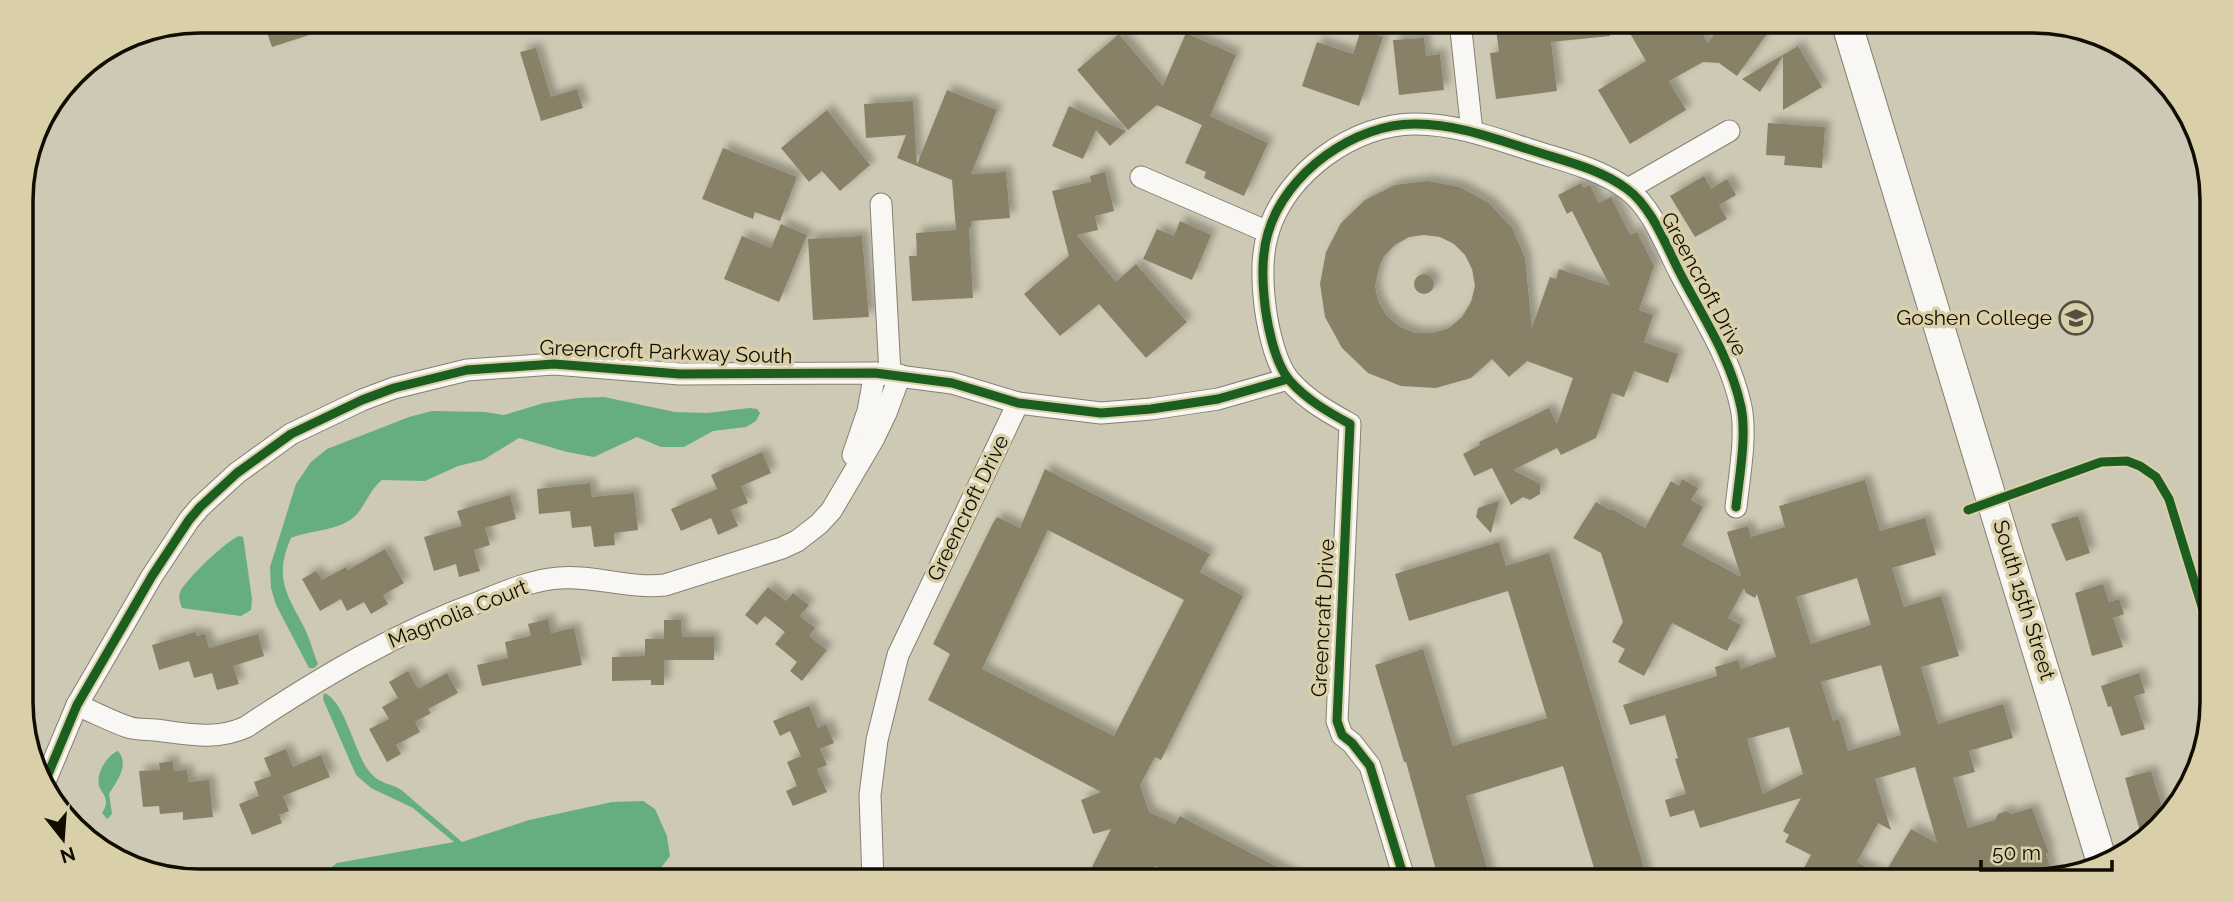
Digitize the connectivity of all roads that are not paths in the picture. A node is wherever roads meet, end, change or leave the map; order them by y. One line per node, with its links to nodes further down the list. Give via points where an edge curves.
1 (1461, 33): 4 (street)
2 (1850, 33): 16 (street, South 15th Street)
3 (1729, 131): 6 (street)
4 (1472, 132): 6 (street, Greencroft Drive, via 1600,173); 8 (street, Greencroft Drive, via 1414,124 1371,131 1347,141 1288,194)
5 (1141, 177): 8 (street)
6 (1628, 189): 13 (street, Greencroft Drive, via 1662,237 1731,374 1742,410)
7 (881, 204): 9 (street)
8 (1268, 232): 10 (street, Greencroft Drive, via 1264,303 1276,353)
9 (888, 374): 11 (street, Greencroft Parkway South, via 952,383); 14 (street, Greencroft Parkway South, via 693,375 507,366 428,379 362,400 291,434 237,473 189,520); 14 (street, Magnolia Court, via 886,413 831,511 797,541 762,556 657,586 574,578 528,584 425,623 330,673 232,733 194,736 152,729 133,716)
10 (1288, 379): 11 (street, via 1218,399 1135,411 1101,413); 12 (street, Greencroft Drive, via 1316,404)
11 (1018, 403): 18 (street, Greencroft Drive, via 898,655 877,740 870,795)
12 (1350, 424): 17 (street, Greencraft Drive, via 1337,721 1342,734 1370,766)
13 (1736, 508)
14 (81, 699): 15 (street, Greencroft Parkway South)
15 (49, 773)
16 (2100, 855)
17 (1401, 868)
18 (873, 869)

